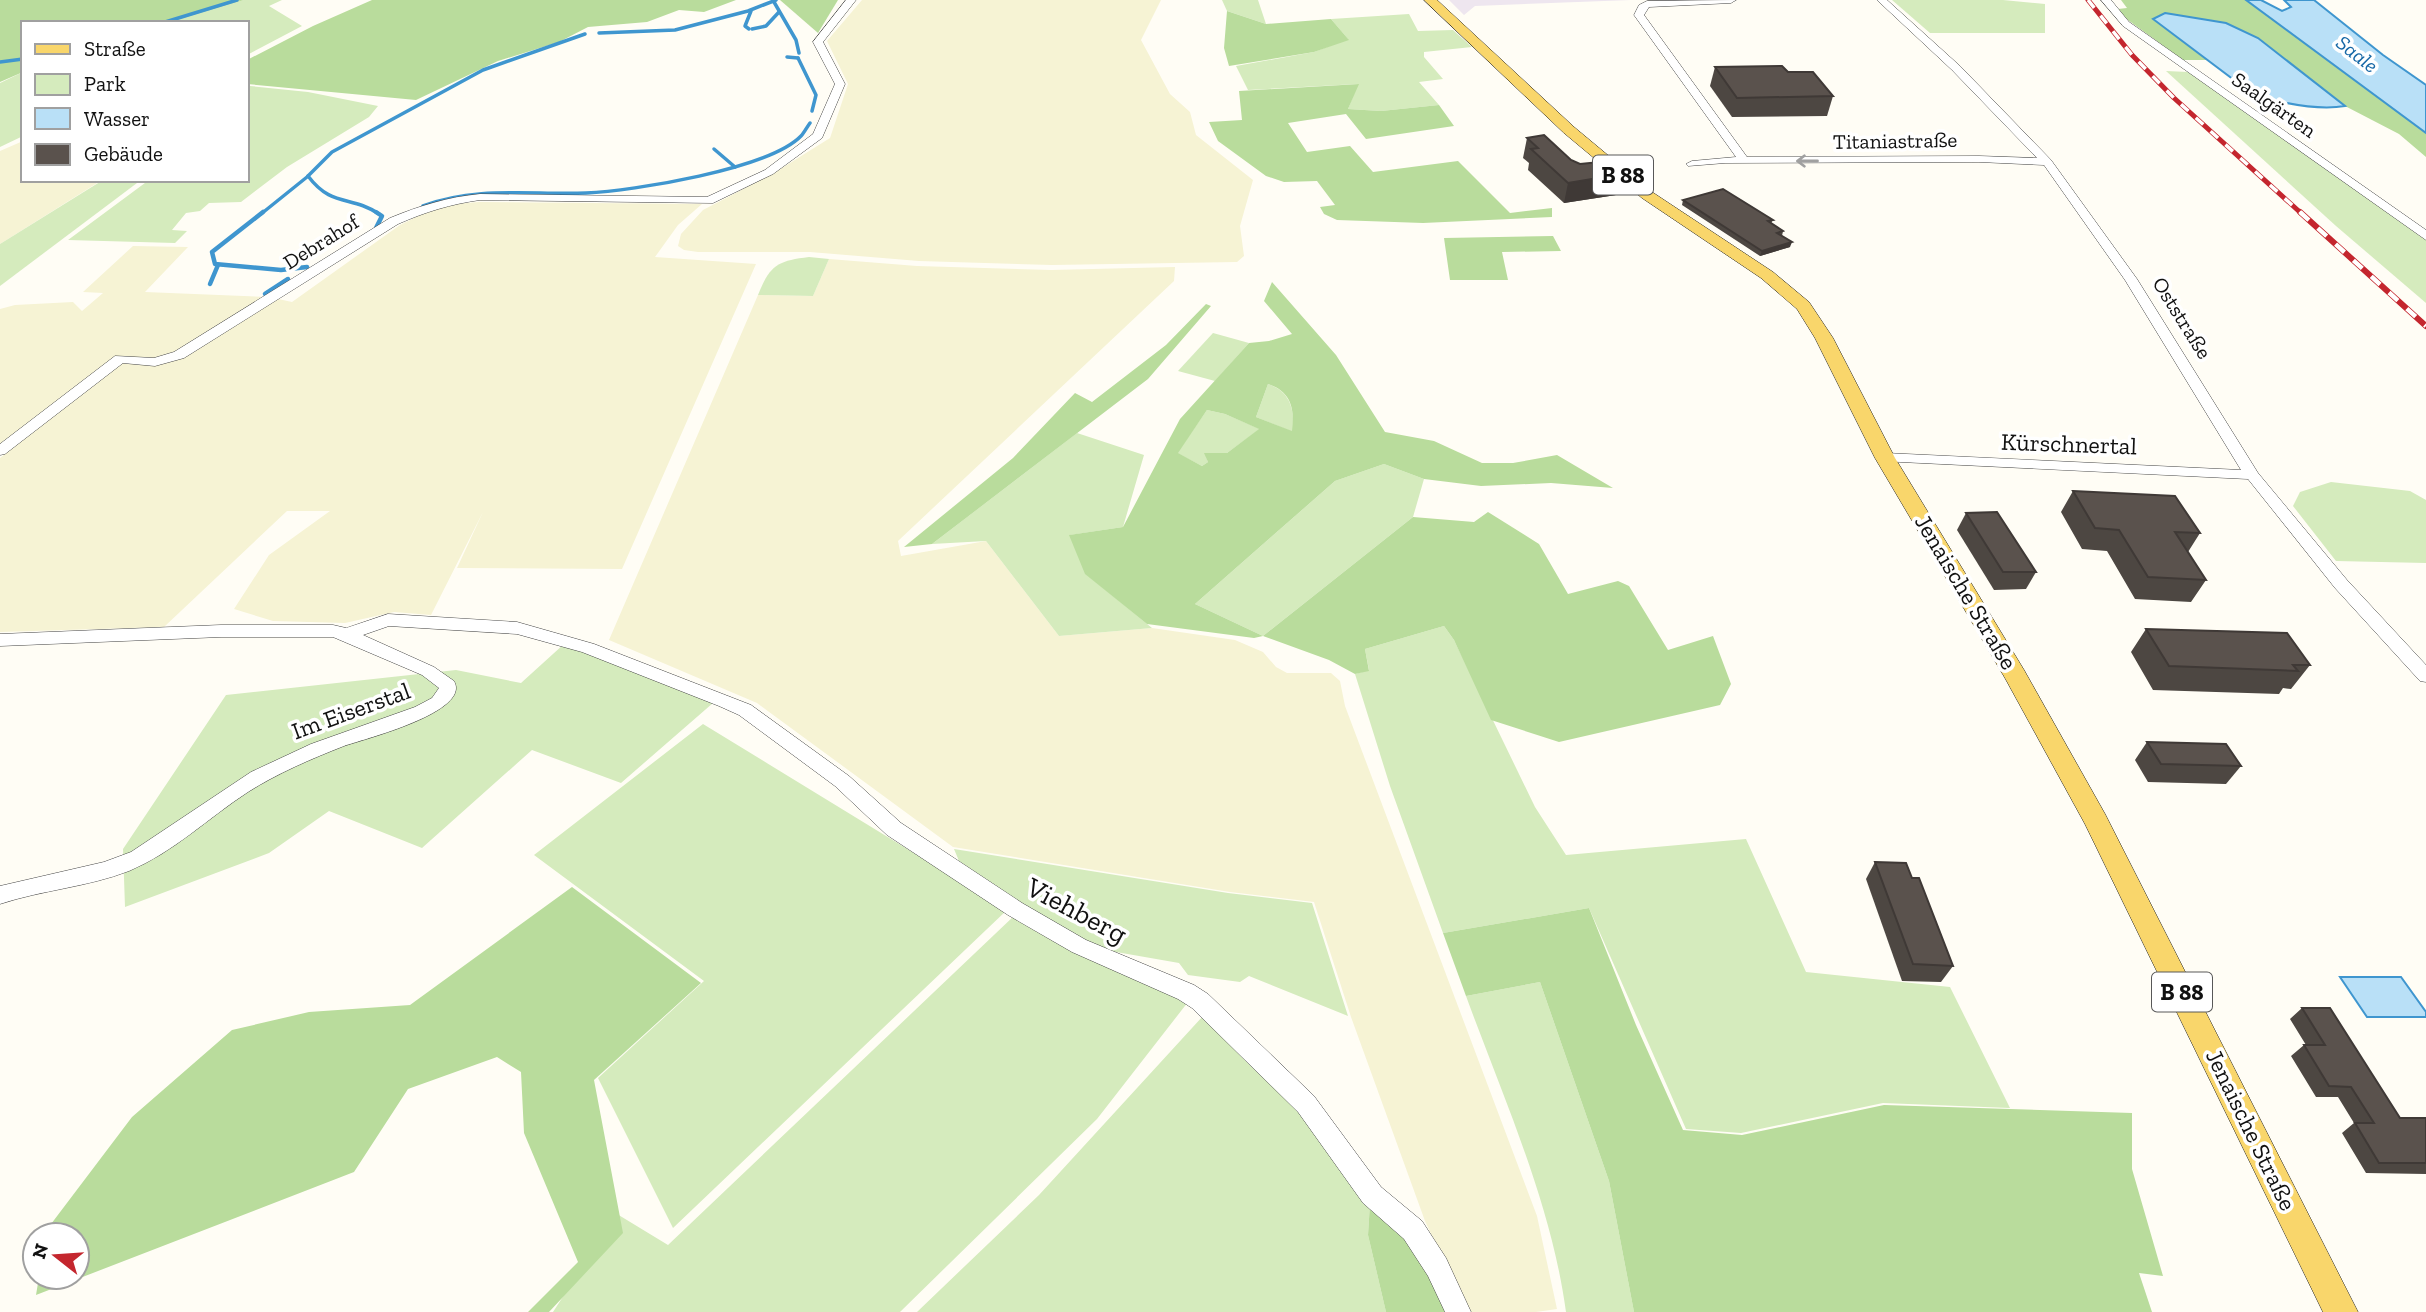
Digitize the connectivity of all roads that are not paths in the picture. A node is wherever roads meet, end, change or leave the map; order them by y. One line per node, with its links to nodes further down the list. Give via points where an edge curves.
1 (851, 0): 10 (street, Debrahof, via 818,41 840,84 818,136 769,172 709,201 480,197 421,209 394,221 179,355 155,362 120,359)
2 (1430, 0): 11 (main road, Jenaische Straße / B 88, via 1569,130 1650,197 1767,275 1803,306)
3 (1731, 0): 6 (street, via 1647,4 1639,15)
4 (1882, 0): 7 (street, Oststraße, via 1956,68)
5 (2106, 0): 9 (street, Saalgärten, via 2126,24)
6 (1744, 160): 7 (street, Titaniastraße, one-way to 6); 8 (street, Titaniastraße)
7 (2046, 162): 12 (street, Oststraße, via 2131,279)
8 (1692, 163)
9 (2426, 236)
10 (0, 451)
11 (1885, 458): 12 (street, Kürschnertal); 18 (main road, Jenaische Straße / B 88, via 2016,676 2096,821)
12 (2252, 475): 15 (street, Oststraße, via 2341,584)
13 (346, 634): 14 (street, Im Eiserstal, via 235,631); 16 (street, Im Eiserstal, via 428,671 448,687 447,694 421,712 283,762 119,866); 17 (street, Viehberg, via 374,623 401,621 517,628 588,648 745,710 842,781 894,829 1015,909 1079,946 1199,1001 1306,1104 1372,1195 1413,1230 1437,1266)
14 (0, 640)
15 (2426, 676)
16 (0, 895)
17 (1458, 1312)
18 (2341, 1312)

